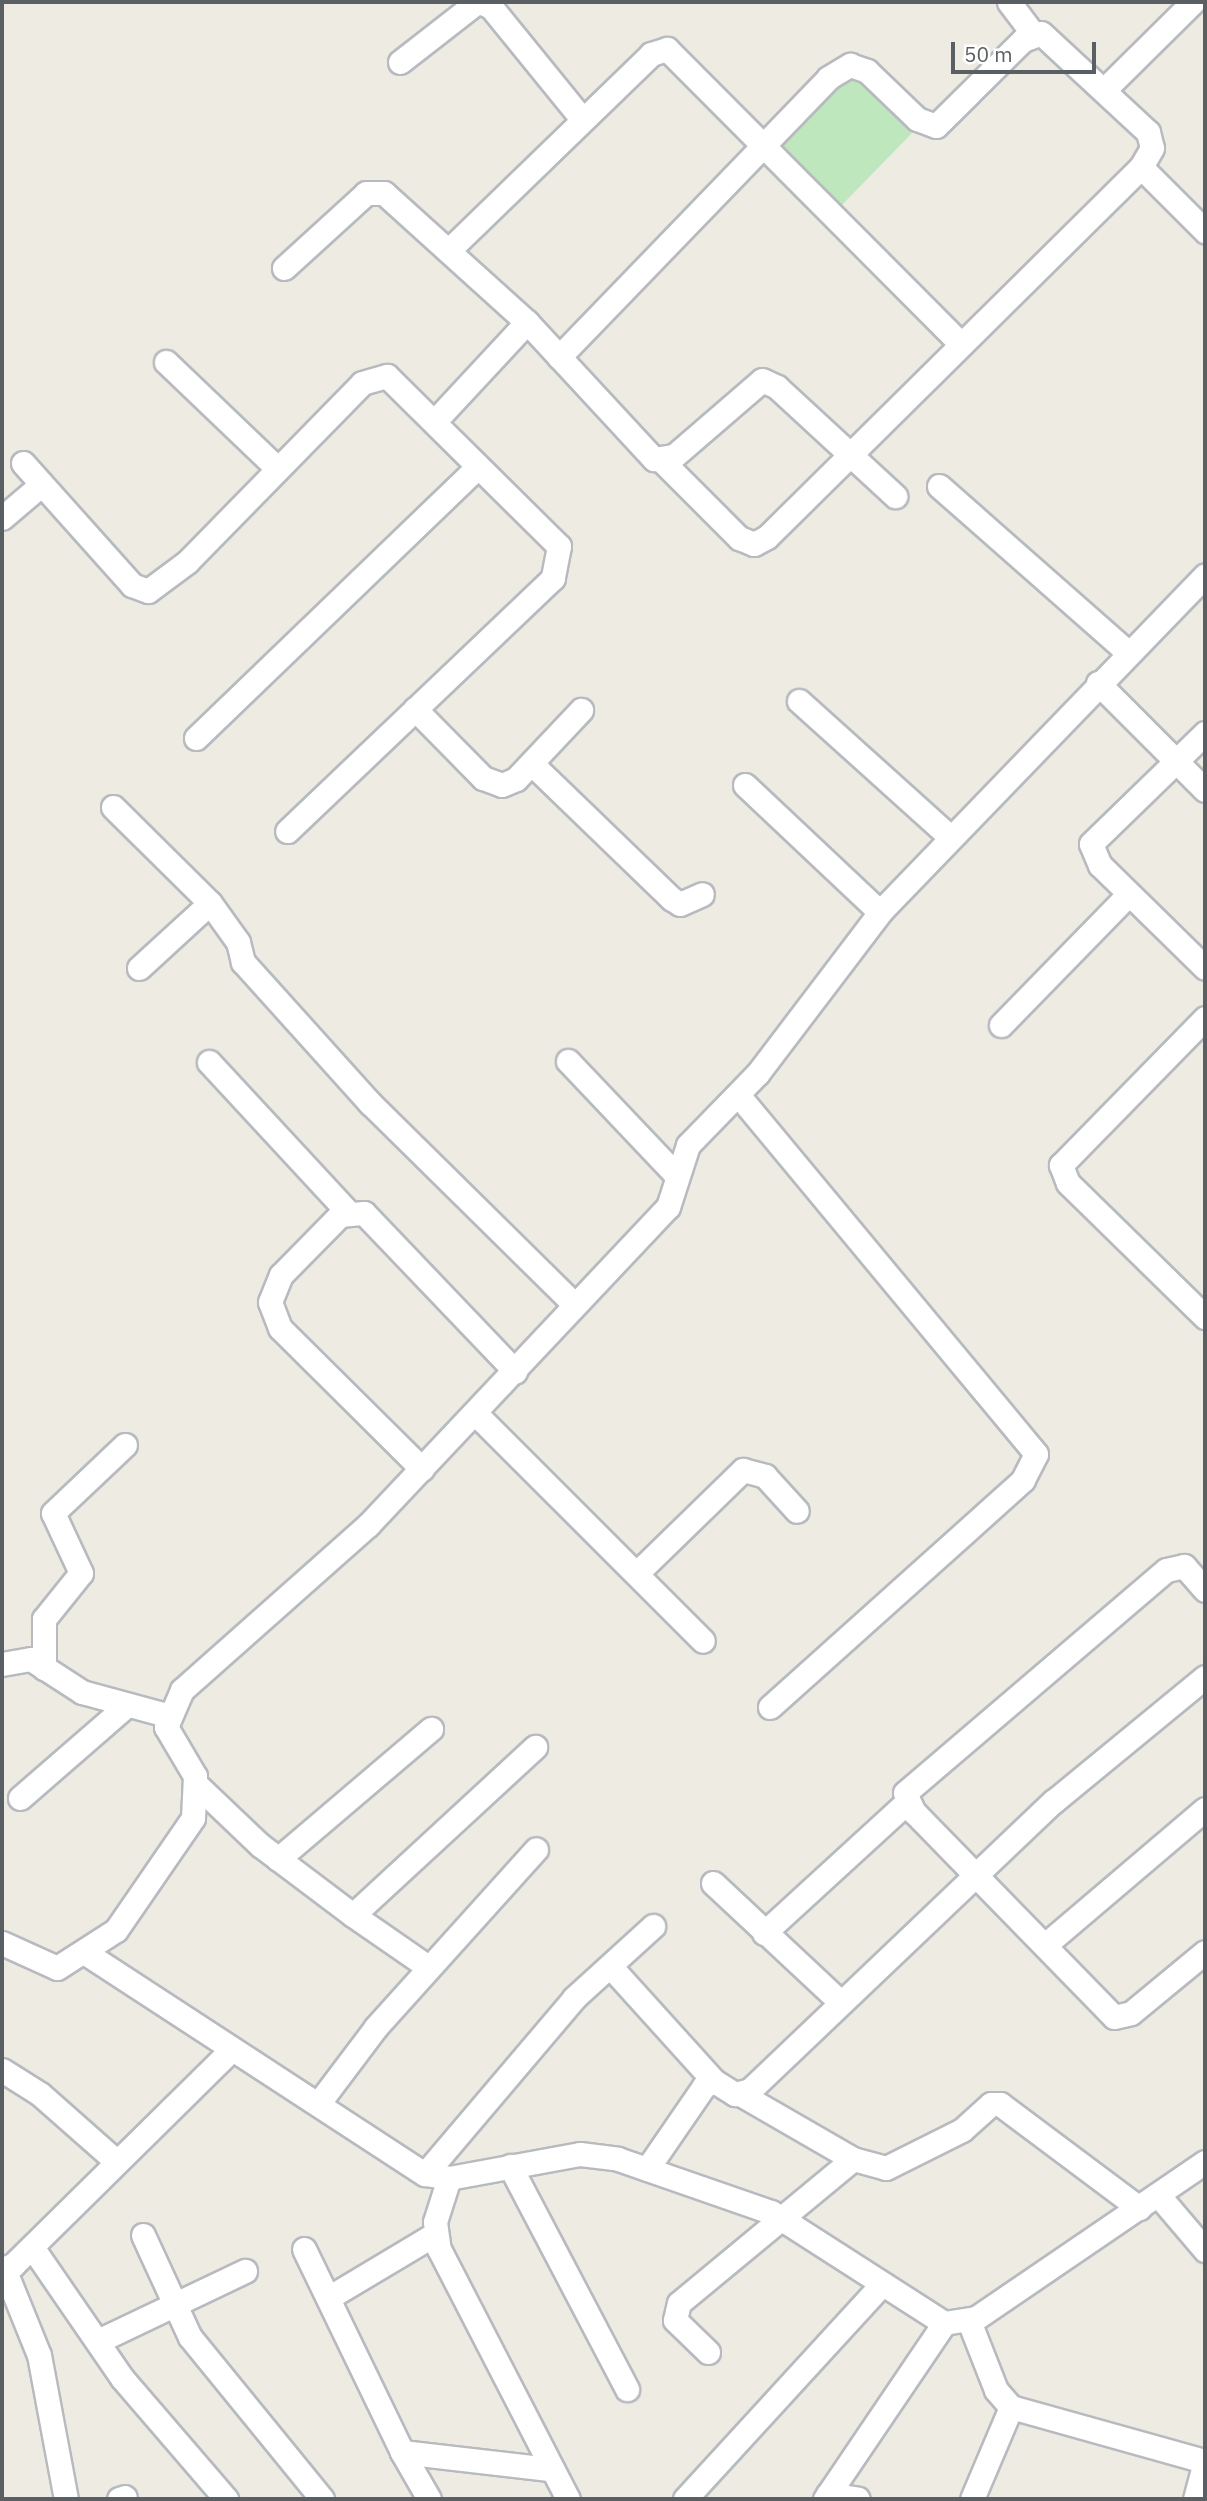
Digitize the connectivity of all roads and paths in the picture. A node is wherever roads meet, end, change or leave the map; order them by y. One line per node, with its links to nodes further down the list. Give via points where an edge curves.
1 (478, 2): 5 (street); 7 (street, via 491,7)
2 (1009, 2): 4 (street)
3 (1192, 2): 6 (street)
4 (1033, 34): 6 (street, via 1048,38); 8 (street, via 936,126 917,119 867,71 850,65 828,78)
5 (400, 62)
6 (1105, 89): 9 (street, via 1153,141)
7 (582, 119): 8 (street, via 652,54 667,49); 11 (street)
8 (761, 148): 14 (street); 15 (street)
9 (1141, 167): 10 (street); 14 (street)
10 (1205, 232)
11 (450, 249): 12 (street, via 376,191); 13 (street)
12 (284, 268)
13 (527, 322): 15 (street); 17 (street)
14 (961, 344): 18 (street)
15 (559, 357): 19 (street, via 647,453)
16 (166, 362): 21 (street)
17 (435, 421): 21 (street, via 394,379 371,378); 22 (street)
18 (850, 454): 19 (street, via 762,380); 19 (street, via 754,544 727,528); 25 (street)
19 (663, 462)
20 (23, 463): 23 (street)
21 (276, 467): 23 (street, via 187,562 148,590 132,585)
22 (477, 468): 31 (street, via 554,539 561,561 553,578); 34 (street)
23 (41, 484): 26 (street)
24 (939, 486): 28 (street)
25 (895, 496)
26 (2, 518)
27 (1205, 575): 28 (street)
28 (1127, 652): 29 (street)
29 (1098, 683): 35 (street); 41 (street)
30 (799, 701): 41 (street)
31 (415, 709): 36 (street, via 490,783 509,784); 40 (street)
32 (581, 710): 36 (street)
33 (1205, 733): 35 (street)
34 (196, 738)
35 (1178, 760): 38 (street); 43 (street, via 1091,844 1100,865)
36 (532, 764): 42 (street, via 672,899 680,904)
37 (745, 785): 45 (street)
38 (1205, 790)
39 (113, 807): 44 (street)
40 (287, 831)
41 (950, 837): 45 (street)
42 (702, 894)
43 (1129, 894): 47 (street); 49 (street)
44 (210, 903): 46 (street); 55 (street, via 238,942 243,962 321,1049)
45 (880, 912): 52 (street)
46 (139, 968)
47 (1205, 968)
48 (1205, 1018): 56 (street, via 1061,1165 1068,1184)
49 (1001, 1025)
50 (568, 1061): 53 (street)
51 (209, 1062): 54 (street)
52 (739, 1096): 53 (street, via 688,1145); 69 (street, via 1036,1454 1023,1480)
53 (676, 1175): 55 (street, via 668,1207)
54 (347, 1211): 57 (street, via 377,1223); 60 (street, via 281,1275 270,1302 272,1317)
55 (574, 1304): 57 (street)
56 (1205, 1317)
57 (515, 1371): 58 (street)
58 (475, 1413): 60 (street); 62 (street)
59 (125, 1445): 66 (street, via 53,1513 81,1573 44,1619)
60 (422, 1469): 70 (street, via 292,1596 188,1682)
61 (797, 1511): 62 (street, via 765,1476 743,1470)
62 (636, 1573): 64 (street)
63 (1205, 1590): 75 (street, via 1184,1566 1166,1570 909,1785)
64 (703, 1641)
65 (2, 1664): 66 (street, via 26,1657)
66 (44, 1668): 68 (street, via 82,1692)
67 (1205, 1677): 79 (street)
68 (127, 1705): 70 (street); 74 (street)
69 (770, 1707)
70 (166, 1715): 73 (street, via 168,1733)
71 (431, 1729): 78 (street)
72 (535, 1747): 81 (street)
73 (198, 1786): 78 (street); 86 (street, via 187,1831 116,1930)
74 (20, 1798)
75 (907, 1802): 79 (street); 83 (street)
76 (1205, 1809): 85 (street)
77 (536, 1849): 89 (street)
78 (278, 1859): 81 (street)
79 (977, 1873): 85 (street); 90 (street)
80 (713, 1883): 83 (street)
81 (353, 1915): 89 (street)
82 (653, 1926): 88 (street)
83 (764, 1933): 90 (street)
84 (2, 1943): 86 (street, via 50,1968)
85 (1045, 1945): 87 (street, via 1108,2014 1121,2017)
86 (83, 1952): 91 (street)
87 (1205, 1952)
88 (610, 1966): 93 (street); 101 (street, via 574,1998)
89 (428, 1967): 95 (street)
90 (838, 2001): 94 (street)
91 (230, 2050): 95 (street); 97 (street)
92 (2, 2070): 97 (street, via 40,2094)
93 (714, 2081): 94 (street); 100 (street, via 699,2092)
94 (742, 2095): 96 (street)
95 (318, 2104): 101 (street)
96 (853, 2159): 103 (street, via 886,2168 897,2164 962,2130 983,2108 1000,2104); 104 (street)
97 (116, 2161): 107 (street)
98 (1205, 2162): 103 (street)
99 (510, 2166): 100 (street, via 597,2154); 102 (street); 119 (street)
100 (647, 2169): 104 (street)
101 (425, 2174): 102 (street)
102 (449, 2178): 105 (street)
103 (1149, 2202): 109 (street); 115 (street)
104 (782, 2217): 112 (street); 118 (street, via 675,2309 678,2325)
105 (435, 2234): 113 (street); 123 (street)
106 (143, 2235): 114 (street)
107 (32, 2247): 110 (street); 117 (street)
108 (304, 2249): 113 (street)
109 (1205, 2250)
110 (3, 2270): 125 (street, via 39,2355)
111 (245, 2271): 114 (street)
112 (881, 2284): 116 (street); 130 (street)
113 (328, 2298): 121 (street)
114 (171, 2302): 117 (street); 127 (street, via 200,2350)
115 (969, 2321): 116 (street); 120 (street, via 996,2390)
116 (944, 2323): 124 (street)
117 (98, 2341): 126 (street, via 154,2418)
118 (708, 2352)
119 (627, 2389)
120 (1011, 2407): 122 (street); 132 (street)
121 (402, 2452): 123 (street); 128 (street)
122 (1205, 2462): 133 (street)
123 (549, 2469): 129 (street)
124 (827, 2496): 131 (street)
125 (66, 2499)
126 (226, 2499)
127 (323, 2499)
128 (429, 2499)
129 (568, 2499)
130 (685, 2499)
131 (858, 2499)
132 (972, 2499)
133 (1195, 2499)

